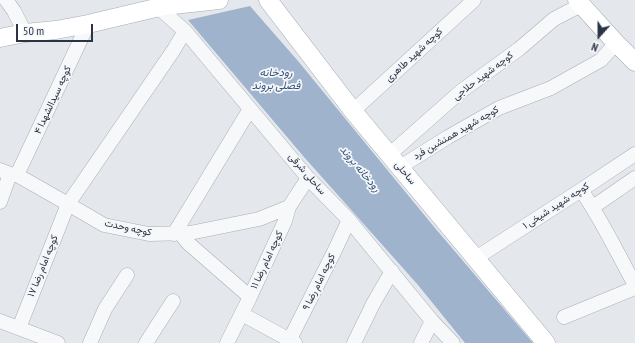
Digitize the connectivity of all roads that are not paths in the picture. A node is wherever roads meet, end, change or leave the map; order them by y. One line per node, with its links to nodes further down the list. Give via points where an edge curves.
1 (219, 0): 7 (main road)
2 (268, 0): 15 (main road, ساحلی)
3 (474, 0): 15 (street, کوچه شهید طاهری)
4 (579, 1): 12 (main road); 17 (street, کوچه شهید حلاجی, via 460,92)
5 (10, 5): 6 (street); 10 (street)
6 (0, 6)
7 (161, 7): 8 (main road); 9 (street, ساحلی شرقی)
8 (88, 24): 10 (main road); 18 (street, کوچه سیدالشهدا ۴)
9 (185, 31): 14 (street, ساحلی شرقی); 23 (street, کوچه امام رضا ۱۷)
10 (25, 33): 11 (main road)
11 (0, 38)
12 (616, 43): 13 (main road); 17 (street, کوچه شهید همنشین فرد, via 601,60 551,88 499,108 448,137)
13 (635, 62)
14 (250, 109): 19 (street, ساحلی شرقی); 27 (street)
15 (353, 111): 17 (main road, ساحلی)
16 (635, 154): 21 (street, کوچه شهید شیخی ۱)
17 (395, 161): 28 (main road, ساحلی)
18 (9, 173): 22 (street, کوچه سیدالشهدا ۴); 23 (street, کوچه وحدت)
19 (308, 178): 24 (street, کوچه امام رضا ۱۱); 26 (street, ساحلی شرقی)
20 (635, 178): 25 (street)
21 (582, 190): 25 (street); 28 (street, کوچه شهید شیخی ۱)
22 (0, 202)
23 (68, 204): 27 (street, کوچه وحدت, via 104,225 149,234); 38 (street, کوچه امام رضا ۱۷)
24 (289, 207): 27 (street, کوچه وحدت, via 259,219); 32 (street, کوچه امام رضا ۱۱)
25 (593, 207): 31 (street)
26 (349, 220): 29 (street, ساحلی شرقی); 40 (street, کوچه امام رضا ۹)
27 (177, 234): 32 (street)
28 (476, 258): 48 (main road, ساحلی)
29 (392, 271): 37 (street, ساحلی شرقی); 45 (street)
30 (127, 276): 42 (street, via 105,309)
31 (635, 286): 35 (street)
32 (250, 297): 34 (street, کوچه امام رضا ۱۱)
33 (173, 301): 43 (street)
34 (242, 314): 40 (street); 44 (street, کوچه امام رضا ۱۱)
35 (564, 318)
36 (0, 321): 38 (street)
37 (432, 321): 46 (street); 47 (street, ساحلی شرقی)
38 (19, 328): 39 (street)
39 (38, 339): 41 (street)
40 (291, 342)
41 (58, 343)
42 (90, 343)
43 (146, 343)
44 (227, 343)
45 (354, 343)
46 (420, 343)
47 (453, 343)
48 (546, 343)

